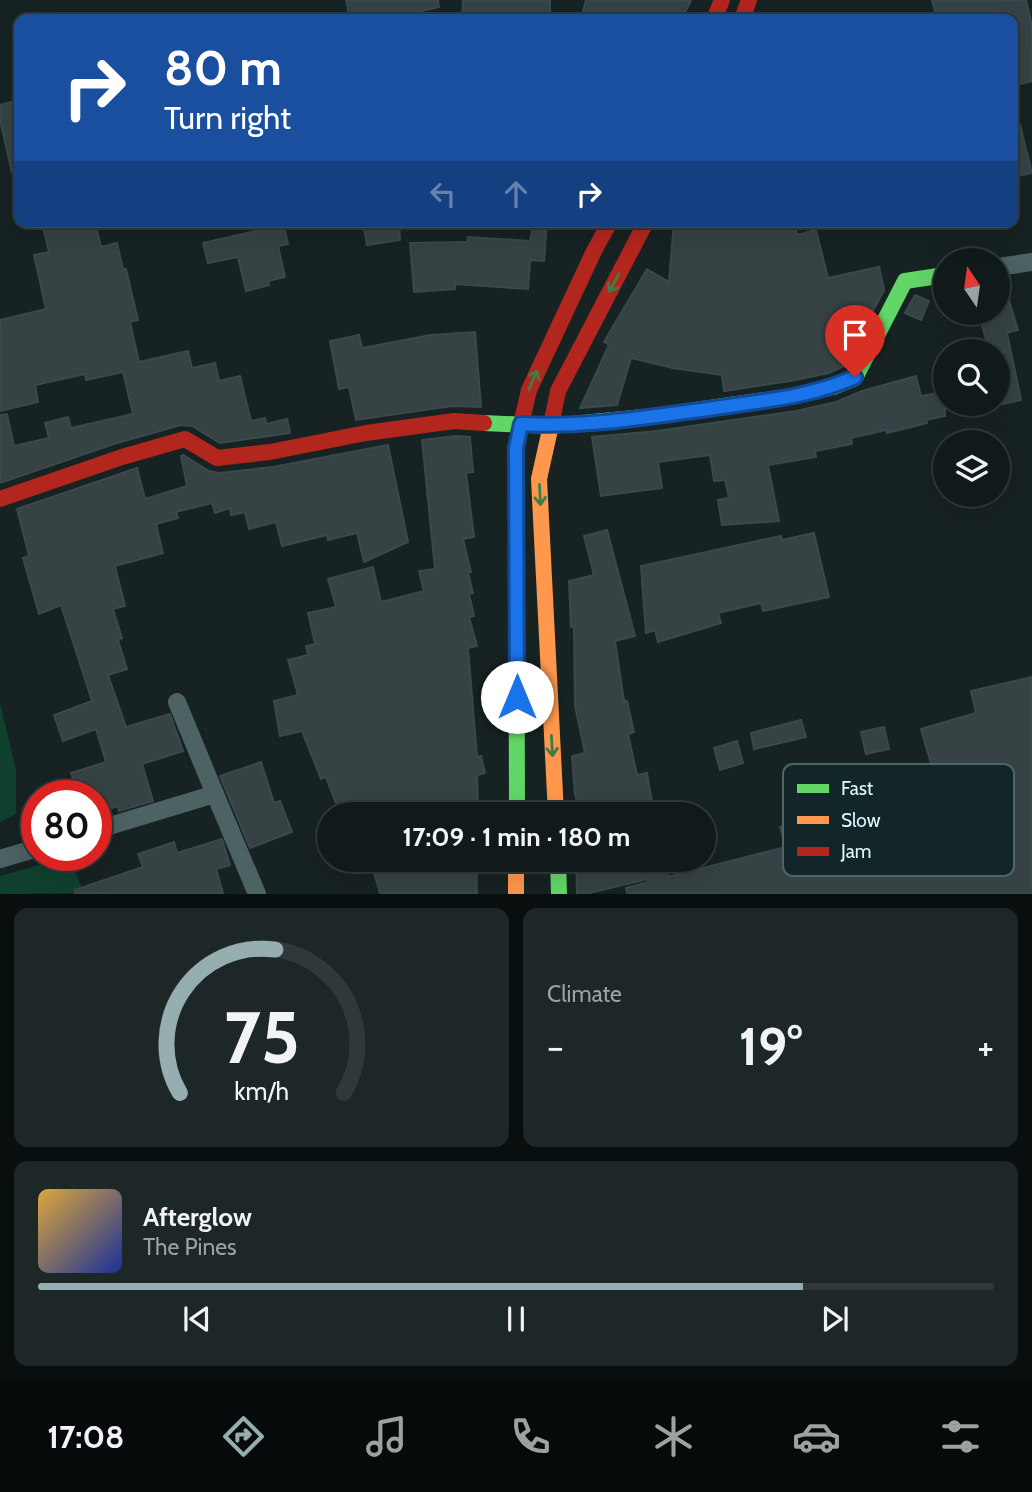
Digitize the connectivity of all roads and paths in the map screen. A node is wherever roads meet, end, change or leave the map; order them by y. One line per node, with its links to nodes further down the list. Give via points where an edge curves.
1 (607, 228): 6 (main road, one-way to 1, via 529,390)
2 (643, 228): 7 (main road, one-way to 7, via 558,391)
3 (1032, 262): 4 (street)
4 (1010, 265)
5 (933, 277): 7 (main road, via 905,281 855,377 833,387 655,416)
6 (521, 424): 7 (main road); 8 (main road, via 454,421 217,458 185,439); 11 (main road, via 516,448)
7 (551, 426): 12 (main road, one-way to 12, via 540,479)
8 (0, 499)
9 (177, 702): 10 (street)
10 (215, 794): 13 (street); 18 (street)
11 (517, 802)
12 (555, 802)
13 (112, 825)
14 (21, 853): 15 (street)
15 (0, 859)
16 (516, 872): 19 (main road)
17 (558, 872): 20 (main road)
18 (257, 894)
19 (516, 894)
20 (559, 894)

